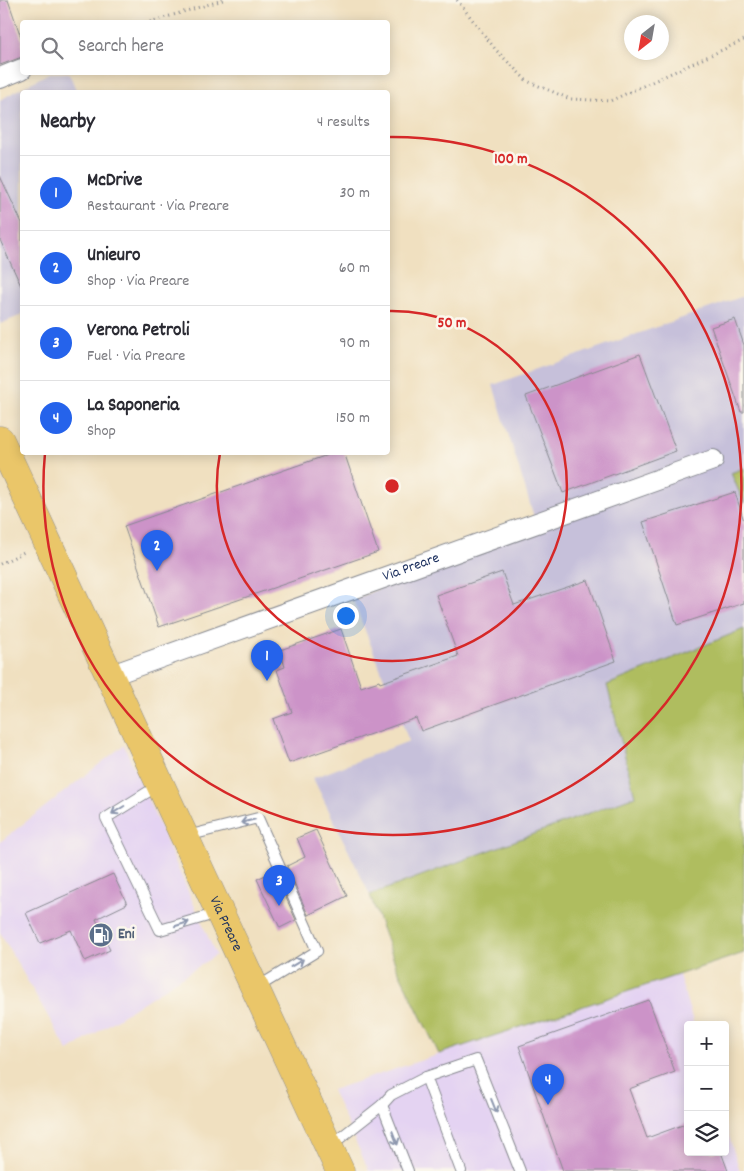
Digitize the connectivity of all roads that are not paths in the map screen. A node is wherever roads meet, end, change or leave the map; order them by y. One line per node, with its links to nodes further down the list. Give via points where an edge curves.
1 (20, 71): 2 (street)
2 (0, 78)
3 (0, 440): 5 (main road, Via Preare)
4 (713, 460): 5 (street, Via Preare)
5 (109, 676): 6 (main road, Via Preare)
6 (160, 784): 7 (main road, Via Preare); 8 (lane, one-way to 8, via 106,818 160,930)
7 (184, 837): 8 (main road, Via Preare); 9 (lane, one-way to 7, via 317,951 258,818)
8 (220, 912): 9 (main road, Via Preare)
9 (255, 988): 12 (main road, Via Preare)
10 (426, 1077): 11 (lane, via 391,1094); 14 (lane); 15 (lane, one-way to 15, via 476,1060)
11 (382, 1105): 12 (lane); 13 (lane, one-way to 13)
12 (334, 1159)
13 (408, 1171)
14 (461, 1171)
15 (520, 1171)

